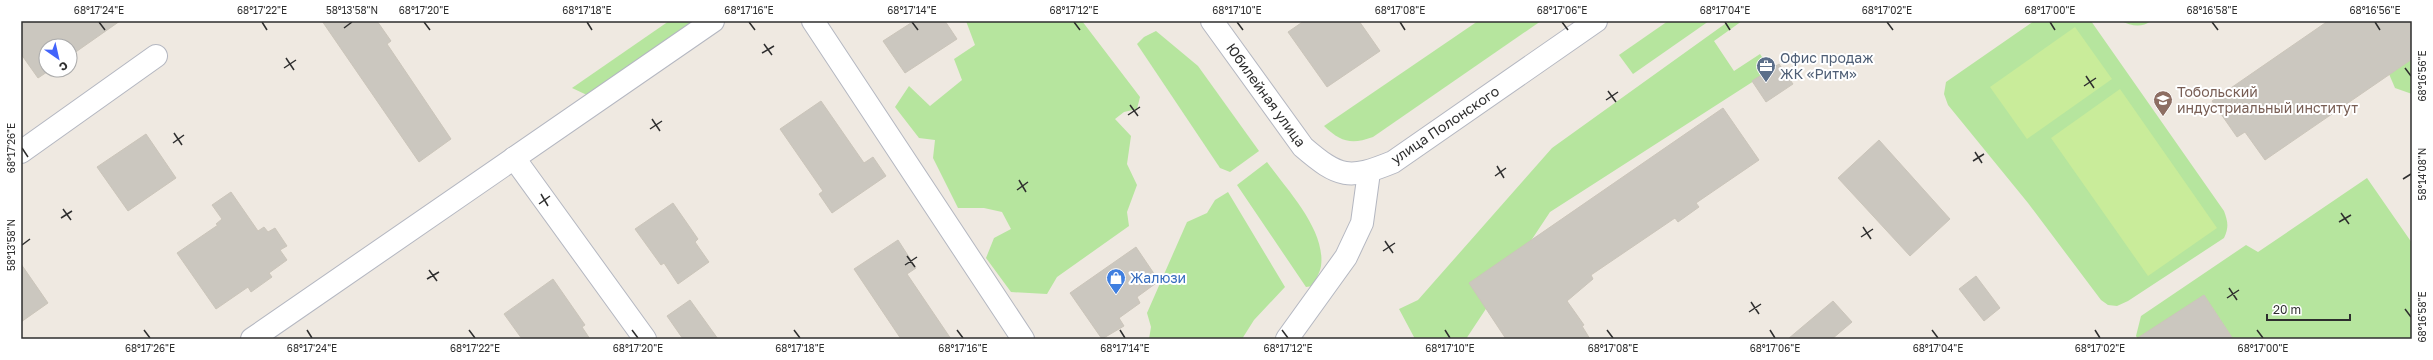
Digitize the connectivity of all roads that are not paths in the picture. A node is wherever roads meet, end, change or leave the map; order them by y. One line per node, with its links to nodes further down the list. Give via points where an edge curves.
1 (713, 21): 7 (street)
2 (813, 21): 11 (street)
3 (1212, 21): 8 (street, Юбилейная улица, via 1303,147 1321,163 1342,174)
4 (1596, 21): 8 (street, улица Полонского, via 1393,162)
5 (156, 56): 6 (street)
6 (21, 152)
7 (514, 158): 9 (street); 10 (street)
8 (1369, 172): 12 (street, via 1362,223 1346,257)
9 (252, 339)
10 (645, 339)
11 (1023, 339)
12 (1287, 339)

